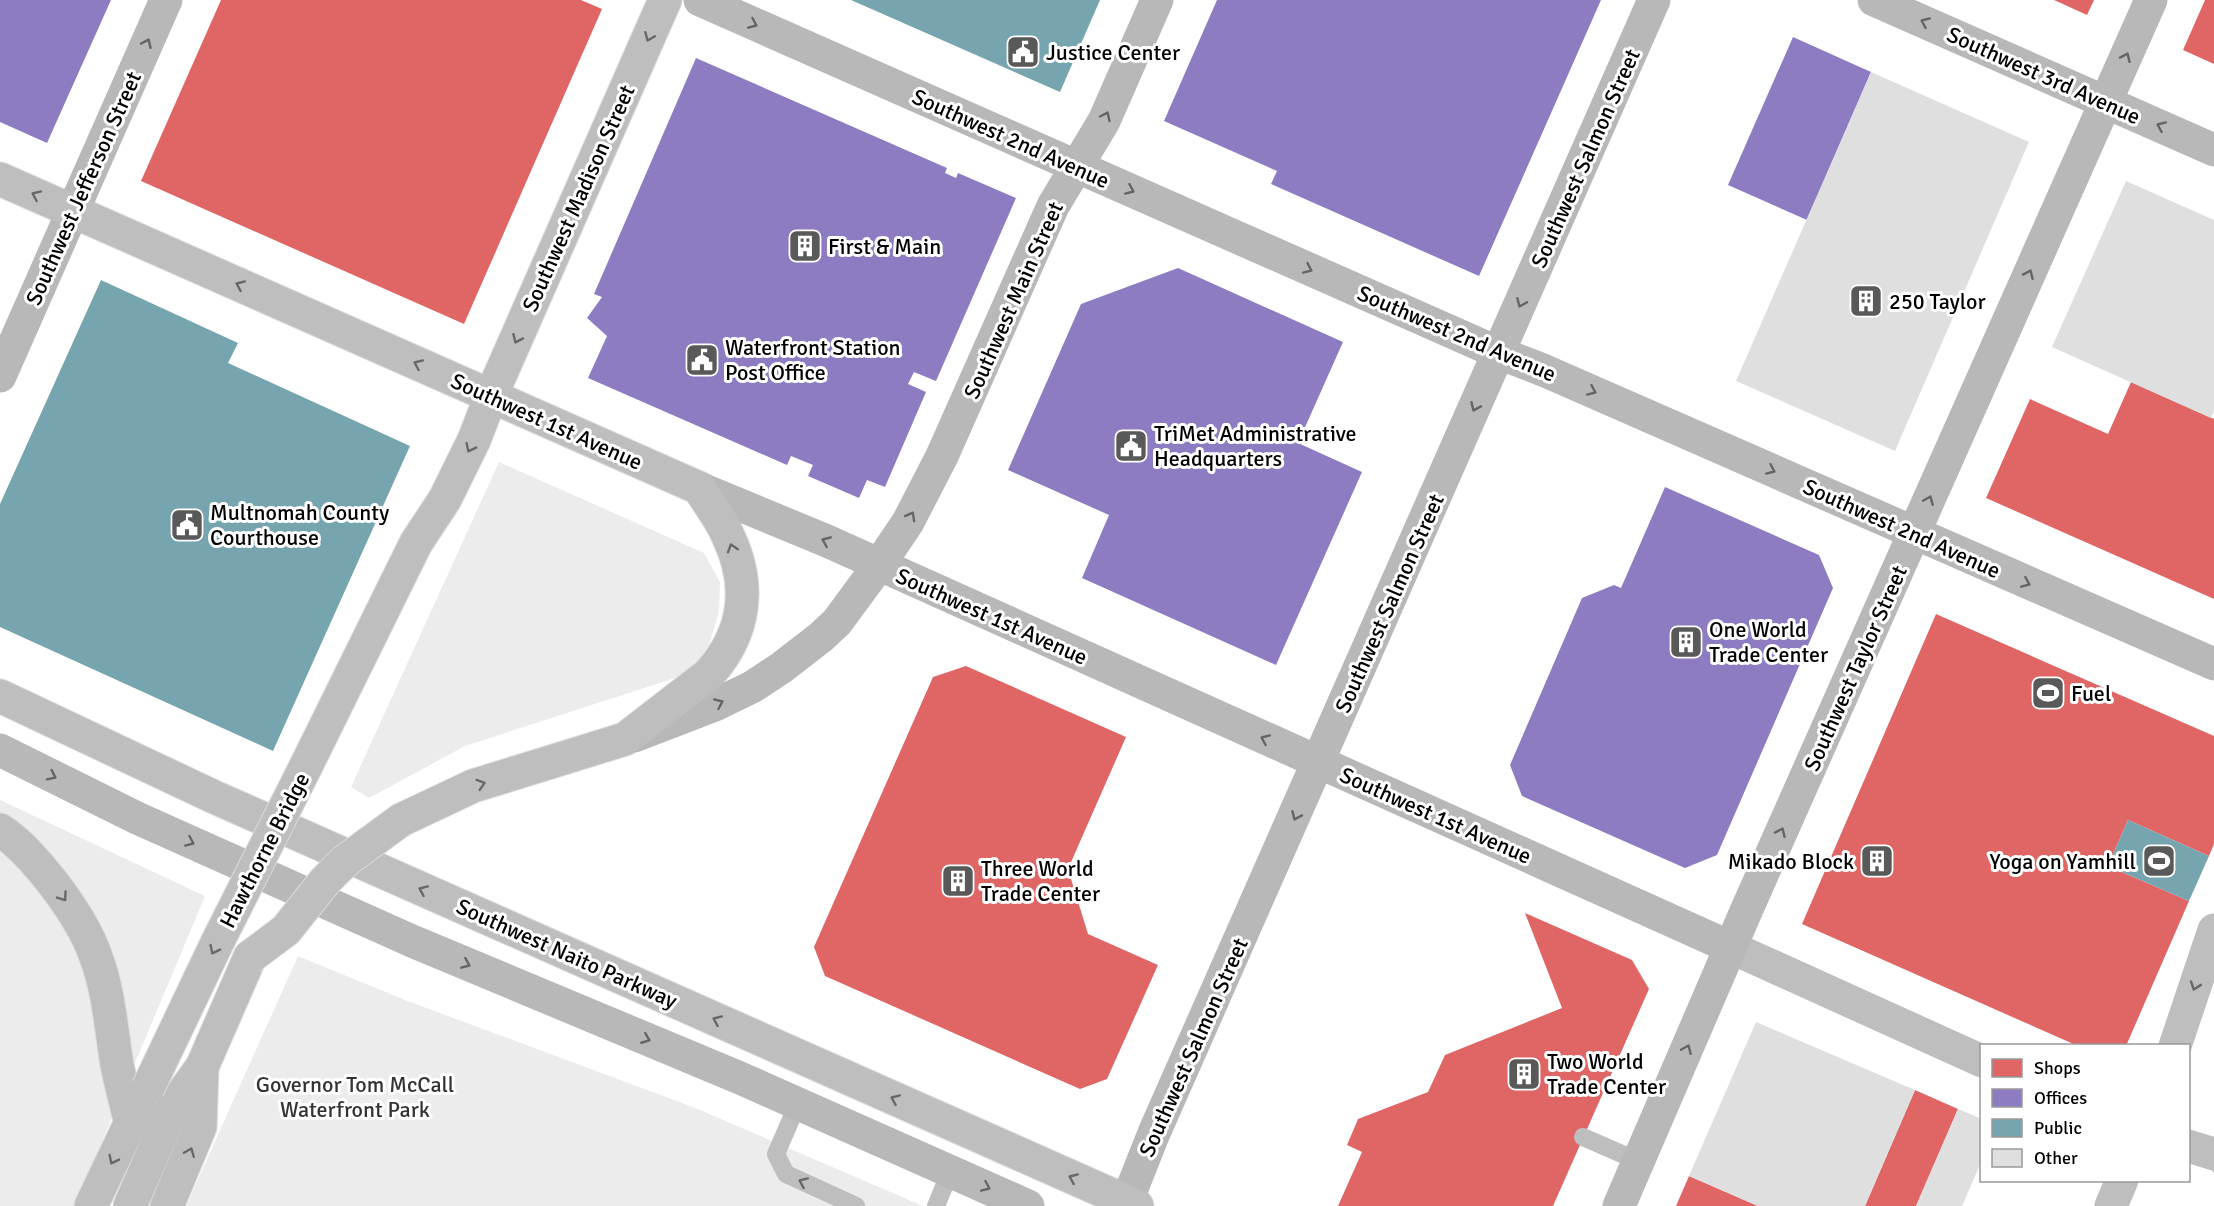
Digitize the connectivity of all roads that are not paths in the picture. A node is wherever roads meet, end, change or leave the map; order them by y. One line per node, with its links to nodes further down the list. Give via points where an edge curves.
1 (166, 0): 12 (main road, Southwest Jefferson Street, one-way to 1)
2 (665, 0): 15 (main road, Southwest Madison Street, one-way to 15)
3 (700, 0): 10 (main road, Southwest 2nd Avenue, one-way to 10)
4 (1157, 0): 10 (main road, Southwest Main Street, one-way to 4, via 1104,121)
5 (1654, 0): 13 (main road, Southwest Salmon Street, one-way to 13)
6 (1874, 0): 8 (main road, Southwest 3rd Avenue, one-way to 6)
7 (2151, 0): 8 (main road, Southwest Taylor Street, one-way to 7)
8 (2106, 102): 9 (main road, Southwest 3rd Avenue, one-way to 8); 17 (main road, Southwest Taylor Street, one-way to 8)
9 (2214, 150)
10 (1077, 166): 13 (main road, Southwest 2nd Avenue, one-way to 13); 18 (main road, Southwest Main Street, one-way to 10, via 908,522 942,456 1053,206)
11 (0, 179): 12 (main road, Southwest 1st Avenue, one-way to 11)
12 (72, 211): 14 (main road, Southwest Jefferson Street); 15 (main road, Southwest 1st Avenue, one-way to 12)
13 (1499, 353): 17 (main road, Southwest 2nd Avenue, one-way to 17); 23 (main road, Southwest Salmon Street, one-way to 23)
14 (0, 376)
15 (491, 396): 16 (main road, Southwest 1st Avenue); 24 (main road, Hawthorne Bridge, one-way to 24, via 445,499 434,550)
16 (699, 488): 18 (main road, Southwest 1st Avenue, one-way to 16); 21 (main road, one-way to 16, via 709,675 721,661 738,626 742,605 737,563 729,536)
17 (1915, 534): 19 (main road, Southwest 2nd Avenue, one-way to 19); 27 (main road, Southwest Taylor Street, one-way to 17)
18 (879, 565): 21 (main road, Hawthorne Bridge, one-way to 18, via 717,704 781,668 837,622); 23 (main road, Southwest 1st Avenue, one-way to 18)
19 (2214, 664)
20 (0, 696): 40 (main road, Southwest Naito Parkway, one-way to 20, via 212,796)
21 (625, 739): 28 (main road, Hawthorne Bridge, one-way to 21, bridge, via 286,930 345,861 401,819 473,786)
22 (0, 750): 32 (main road, Southwest Naito Parkway, one-way to 32, via 137,818 402,936)
23 (1318, 762): 27 (main road, Southwest 1st Avenue); 40 (main road, Southwest Salmon Street, one-way to 40, via 1154,1133)
24 (315, 770): 28 (main road, Hawthorne Bridge, via 254,909); 33 (main road, Hawthorne Bridge, one-way to 33, bridge, via 217,943)
25 (0, 830): 33 (main road, one-way to 33, via 45,873 73,911 96,955)
26 (2214, 930): 29 (main road, one-way to 29)
27 (1730, 947): 30 (main road, Southwest 1st Avenue); 37 (main road, Southwest Taylor Street, one-way to 27)
28 (250, 957): 31 (main road, Hawthorne Bridge)
29 (2176, 1044)
30 (1980, 1060)
31 (202, 1067): 42 (main road, Hawthorne Bridge, via 173,1107); 43 (main road, Hawthorne Bridge, one-way to 31, via 200,1127)
32 (798, 1103): 38 (main road, Southwest Naito Parkway); 44 (lane, one-way to 32, via 786,1174 776,1154)
33 (131, 1123): 41 (main road, Hawthorne Bridge, one-way to 41)
34 (1584, 1137): 37 (lane)
35 (2190, 1147): 36 (main road)
36 (2214, 1154)
37 (1638, 1161): 47 (main road, Southwest Taylor Street)
38 (950, 1172): 45 (lane); 46 (main road, Southwest Naito Parkway, one-way to 46)
39 (2121, 1182): 48 (main road)
40 (1130, 1204)
41 (91, 1206)
42 (130, 1206)
43 (167, 1206)
44 (856, 1206)
45 (936, 1206)
46 (1028, 1206)
47 (1618, 1206)
48 (2111, 1206)

